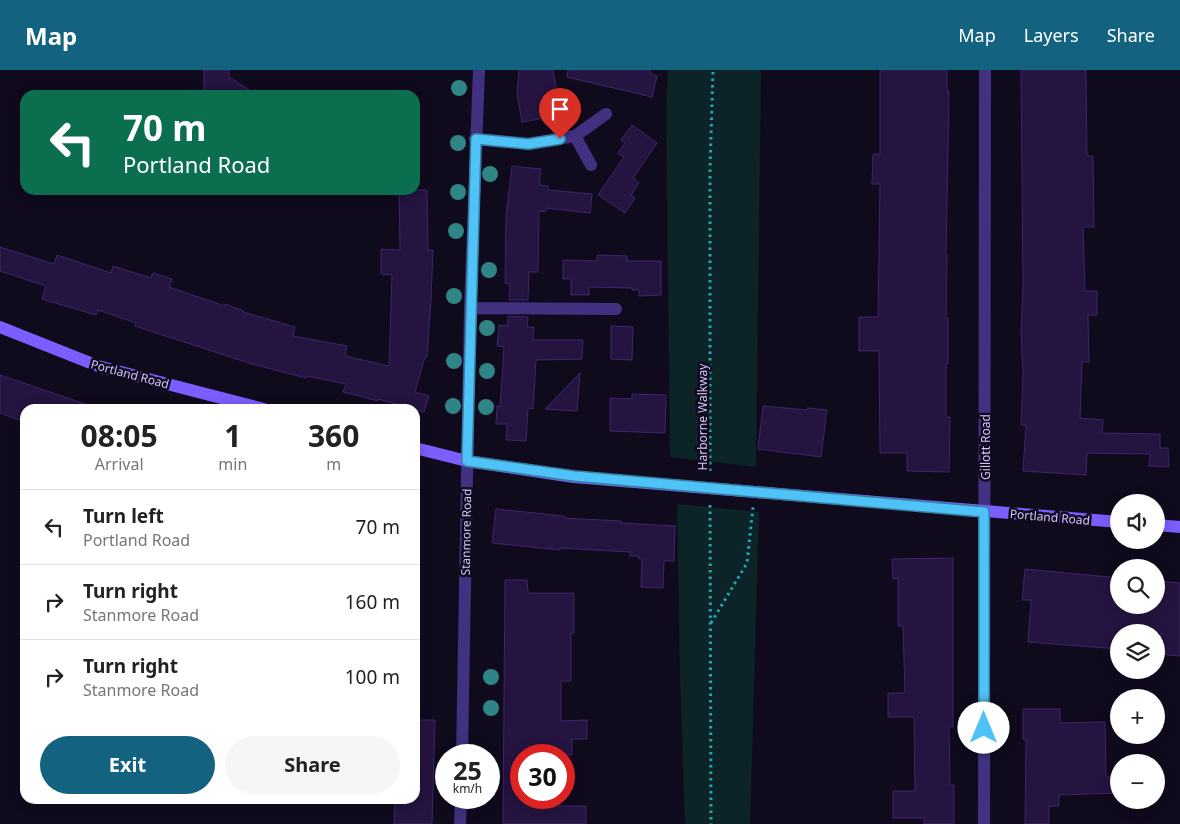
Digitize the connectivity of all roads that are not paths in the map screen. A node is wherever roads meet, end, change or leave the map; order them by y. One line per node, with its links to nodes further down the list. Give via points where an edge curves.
1 (479, 70): 5 (street, Stanmore Road)
2 (985, 70): 13 (street, Gillott Road)
3 (606, 114): 4 (street)
4 (575, 136): 5 (street, via 528,144); 6 (street)
5 (476, 139): 7 (street, Stanmore Road)
6 (591, 165)
7 (470, 308): 8 (street); 12 (street, Stanmore Road)
8 (616, 308)
9 (0, 328): 10 (main road, Portland Road, via 98,366)
10 (245, 404)
11 (420, 449): 12 (main road, Portland Road)
12 (467, 461): 13 (main road, Portland Road, via 574,476); 17 (street, Stanmore Road)
13 (984, 512): 14 (main road, Portland Road); 20 (street, Gillott Road)
14 (1110, 521)
15 (1165, 526): 16 (main road)
16 (1180, 527)
17 (462, 744)
18 (461, 809): 19 (street)
19 (460, 824)
20 (984, 824)

